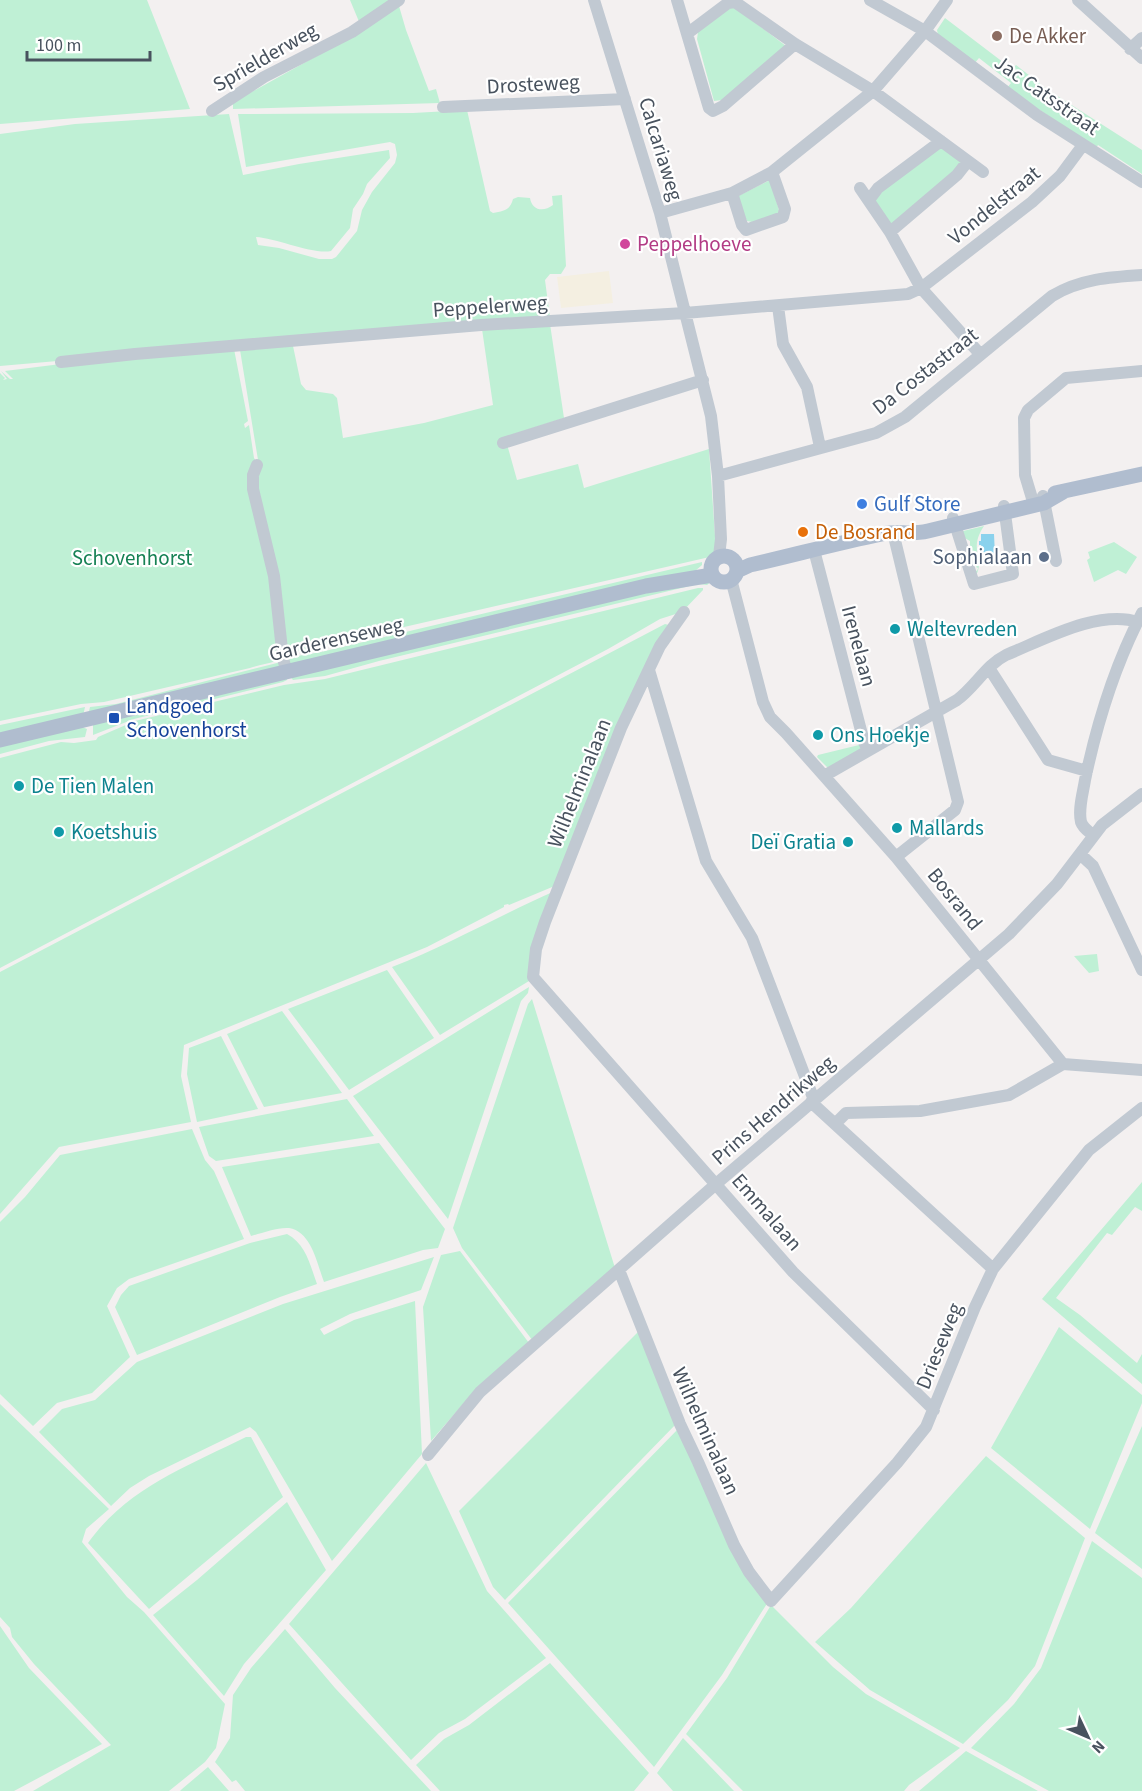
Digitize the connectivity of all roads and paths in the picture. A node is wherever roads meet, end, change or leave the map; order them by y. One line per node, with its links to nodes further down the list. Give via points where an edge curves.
1 (399, 0): 16 (street, Sprielderweg, via 352,32 264,77)
2 (677, 0): 8 (street)
3 (870, 0): 7 (street, Jac Catsstraat)
4 (947, 0): 7 (street)
5 (1078, 0): 11 (street)
6 (598, 2): 14 (street, Calcariaweg)
7 (925, 31): 13 (street); 18 (street, Jac Catsstraat, via 1037,116)
8 (688, 33): 10 (street, via 728,3 735,2); 10 (street, via 713,111)
9 (1142, 38): 11 (street)
10 (795, 44): 13 (street)
11 (1130, 49): 12 (street)
12 (1142, 58)
13 (873, 91): 17 (street); 20 (street)
14 (626, 99): 15 (street, Drosteweg); 26 (street, Calcariaweg)
15 (443, 108)
16 (212, 111)
17 (941, 141): 19 (street); 25 (street, via 878,188)
18 (1083, 145): 22 (street, Jac Catsstraat); 29 (street, Vondelstraat, via 1060,176 1039,195)
19 (968, 161): 21 (street); 27 (street)
20 (772, 172): 24 (street); 24 (street, via 785,209 783,217 746,230)
21 (983, 172)
22 (1142, 182)
23 (860, 188): 25 (street)
24 (732, 194): 26 (street)
25 (870, 200): 27 (street)
26 (660, 213): 31 (street, Calcariaweg)
27 (890, 232): 29 (street)
28 (1142, 275): 32 (street, Da Costastraat, via 1101,278 1066,287)
29 (921, 288): 30 (street, Peppelerweg, via 908,294); 32 (street)
30 (778, 306): 31 (street, Peppelerweg); 37 (street, via 783,344 807,387)
31 (685, 313): 33 (street, Peppelerweg, via 481,325); 35 (street, Calcariaweg)
32 (980, 354): 37 (street, Da Costastraat, via 892,426)
33 (61, 362)
34 (1142, 371): 41 (street, via 1066,378 1028,410 1024,418 1025,475)
35 (703, 380): 36 (street); 40 (street, Calcariaweg)
36 (503, 443)
37 (820, 447): 40 (street, Da Costastraat)
38 (256, 465): 52 (street, via 252,489 274,576)
39 (1142, 474): 41 (main road, Garderenseweg)
40 (718, 476): 47 (street, Calcariaweg, via 721,539)
41 (1038, 501): 42 (main road, Garderenseweg); 46 (street)
42 (1005, 509): 43 (main road, Garderenseweg); 43 (street, via 1013,574 974,584)
43 (954, 521): 44 (main road, Garderenseweg)
44 (898, 532): 45 (main road, Garderenseweg); 53 (street)
45 (814, 550): 47 (main road, Garderenseweg); 55 (street, Irenelaan)
46 (1056, 561)
47 (728, 569): 52 (main road, Garderenseweg); 57 (street, Bosrand, via 763,702 770,717)
48 (684, 612): 51 (street, Wilhelminalaan)
49 (1140, 618): 50 (street, via 1096,620 1006,655); 56 (street, via 1115,673)
50 (989, 668): 53 (street, via 966,693); 56 (street, via 1048,760)
51 (649, 670): 66 (street, Wilhelminalaan, via 621,728 545,922 536,949); 69 (street, via 706,861 752,938)
52 (287, 672): 54 (main road, Garderenseweg)
53 (936, 711): 55 (street); 61 (street, via 958,802 955,810)
54 (0, 740)
55 (868, 750): 57 (street)
56 (1087, 771): 59 (street, via 1081,820)
57 (824, 776): 61 (street, Bosrand)
58 (1142, 794): 59 (street, Prins Hendrikweg)
59 (1093, 835): 60 (street, Prins Hendrikweg)
60 (1080, 854): 63 (street, via 1093,866); 64 (street, Prins Hendrikweg, via 1009,934)
61 (896, 857): 64 (street, Bosrand)
62 (1142, 937): 63 (street)
63 (1129, 943): 65 (street)
64 (978, 960): 67 (street, Bosrand); 69 (street, Prins Hendrikweg)
65 (1142, 970)
66 (533, 977): 72 (street, Emmalaan)
67 (1063, 1064): 68 (street); 71 (street, via 1009,1095 920,1111 846,1113)
68 (1142, 1070)
69 (813, 1101): 71 (street); 72 (street, Prins Hendrikweg)
70 (1142, 1108): 73 (street, Drieseweg, via 1089,1150)
71 (835, 1124): 73 (street)
72 (716, 1184): 74 (street, Prins Hendrikweg); 75 (street, Emmalaan, via 793,1272)
73 (993, 1269): 75 (street, Drieseweg)
74 (619, 1270): 76 (street, Prins Hendrikweg, via 480,1392); 77 (street, Wilhelminalaan, via 680,1424 734,1545)
75 (934, 1410): 77 (street, Drieseweg, via 926,1427 897,1463)
76 (428, 1455)
77 (771, 1601)

